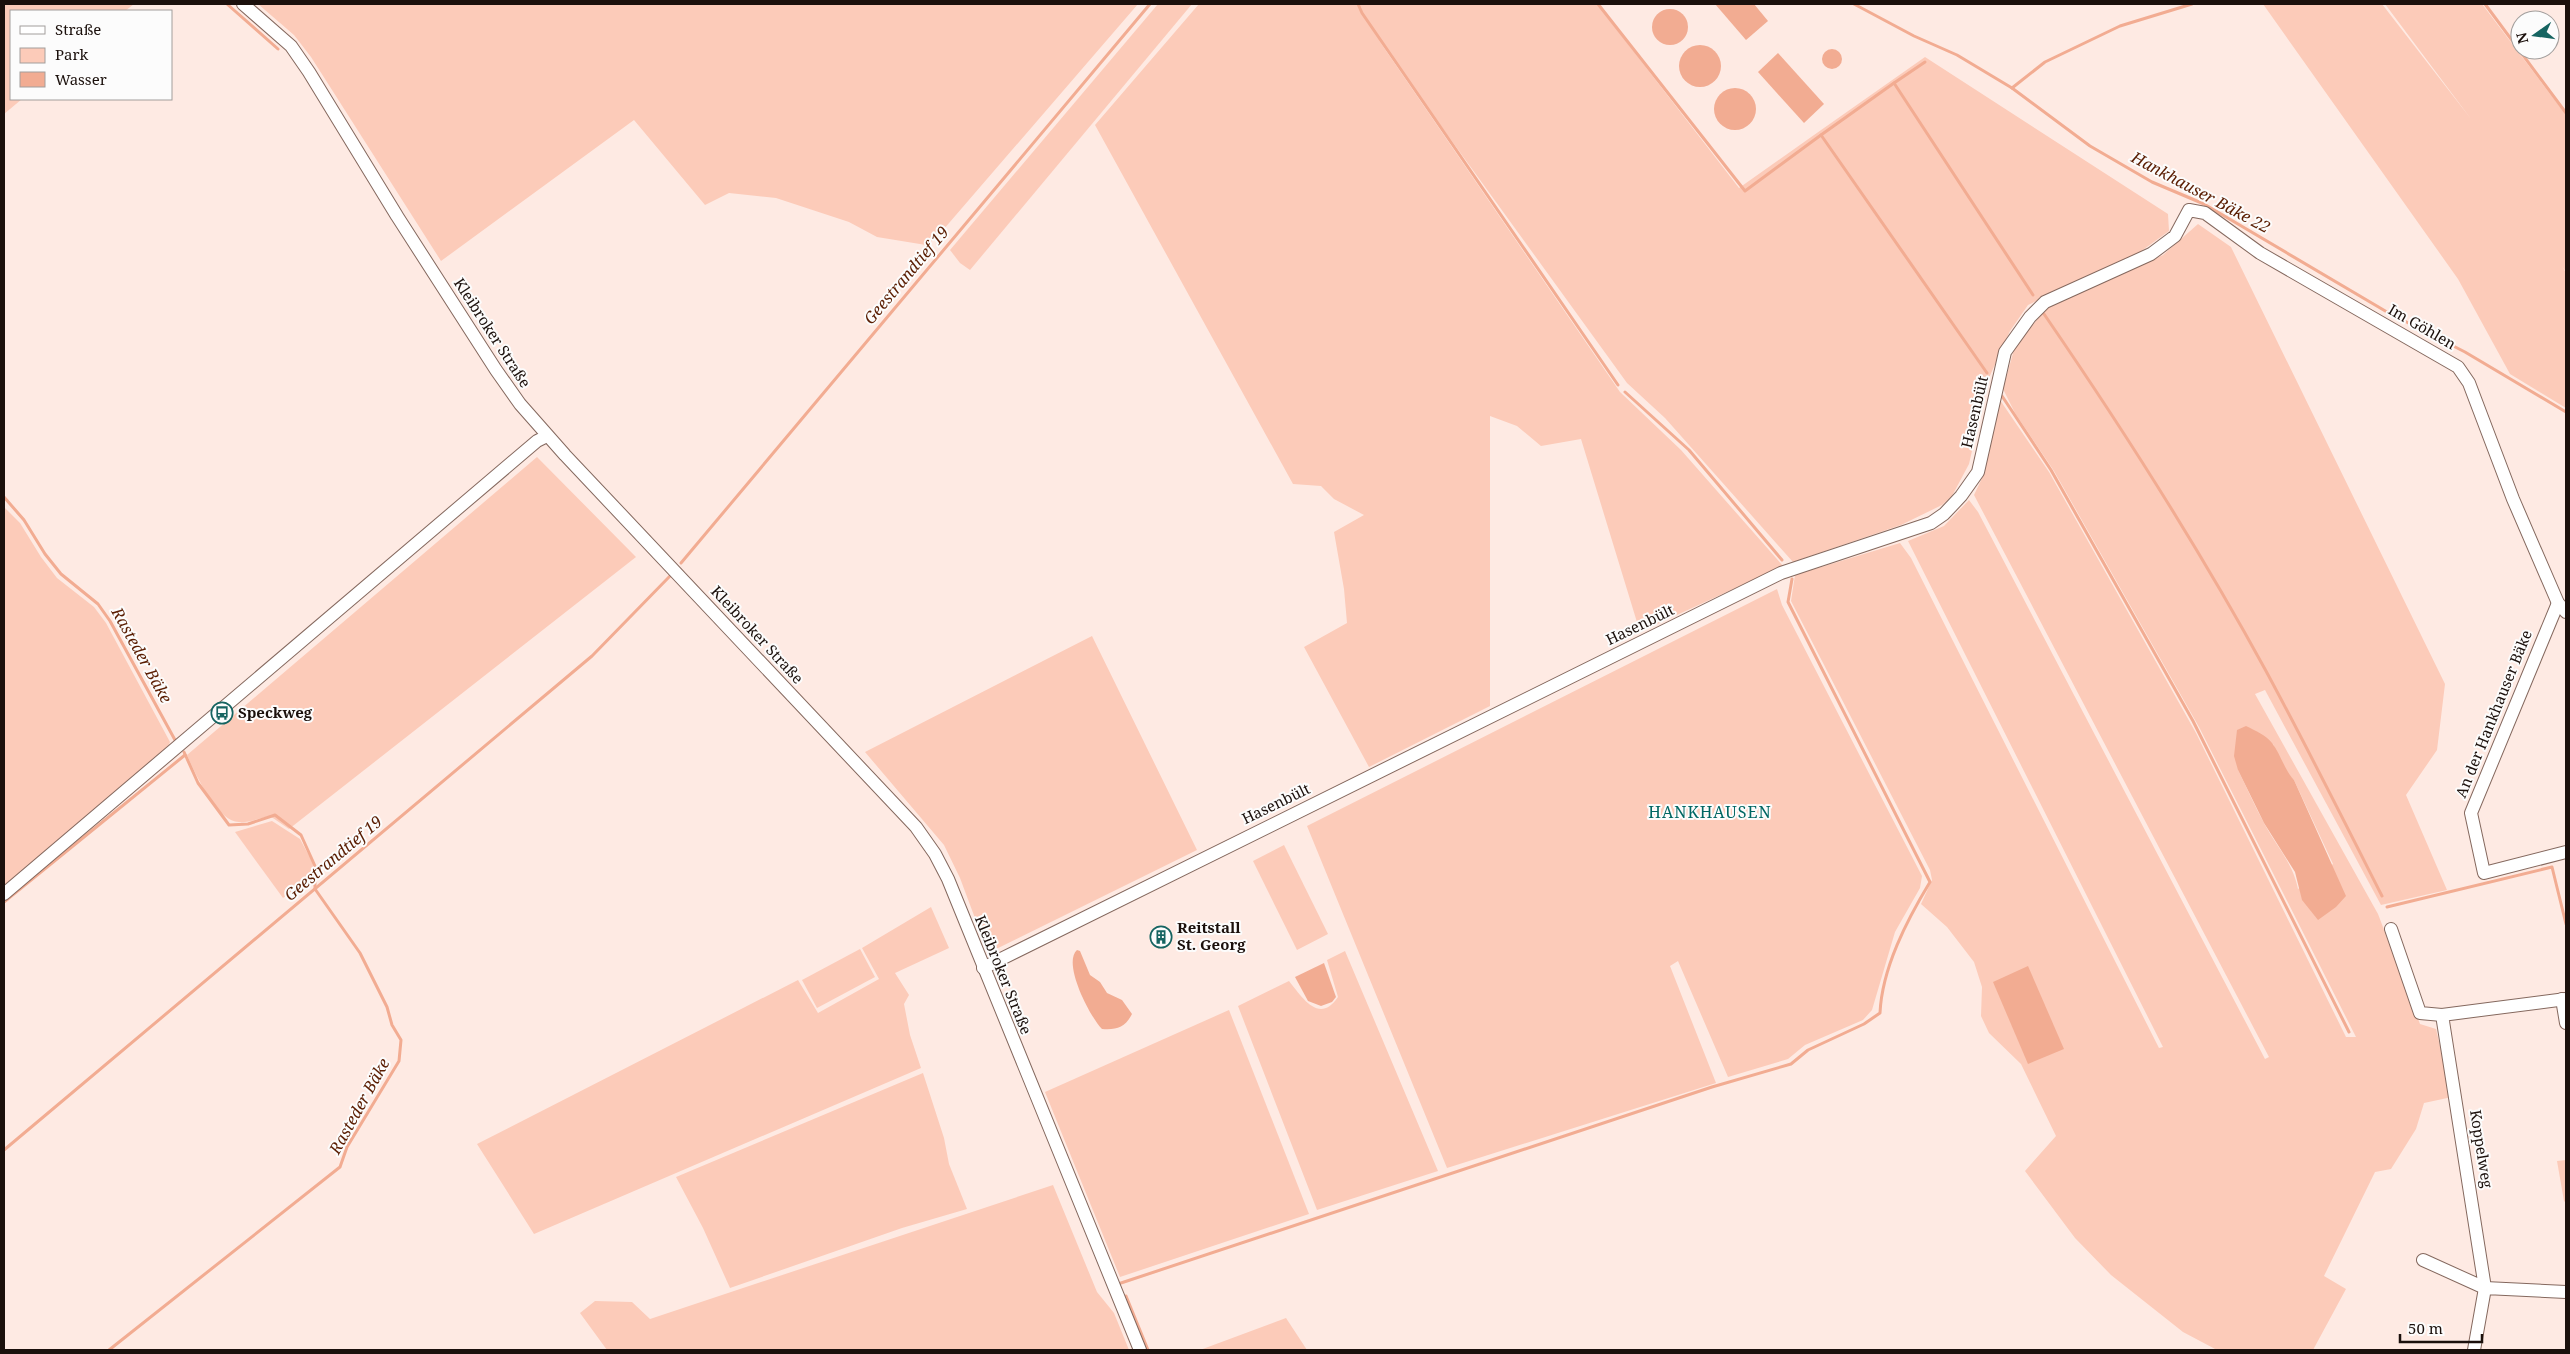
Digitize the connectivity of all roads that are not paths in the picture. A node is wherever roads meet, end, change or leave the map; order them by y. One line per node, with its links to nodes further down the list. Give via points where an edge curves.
1 (243, 4): 3 (street, Kleibroker Straße, via 291,46 310,72 496,370)
2 (2189, 210): 4 (street, Im Göhlen, via 2205,213 2260,253 2458,367 2469,383 2513,499); 8 (street, Hasenbült, via 2175,236 2151,254 2045,302 2030,317 2005,352 1978,472 1961,496 1930,523 1781,573)
3 (547, 436): 6 (street); 8 (street, Kleibroker Straße, via 916,827 948,878)
4 (2562, 607): 5 (street, An der Hankhauser Bäke, via 2471,813 2484,873)
5 (2566, 852)
6 (4, 894)
7 (2391, 929): 10 (street, via 2420,1013)
8 (983, 968): 15 (street, Kleibroker Straße)
9 (2564, 999): 10 (street); 11 (street)
10 (2442, 1015): 13 (street, Koppelweg)
11 (2566, 1023)
12 (2423, 1260): 13 (street)
13 (2485, 1288): 14 (street); 16 (street, Koppelweg)
14 (2566, 1292)
15 (1140, 1350)
16 (2474, 1350)

